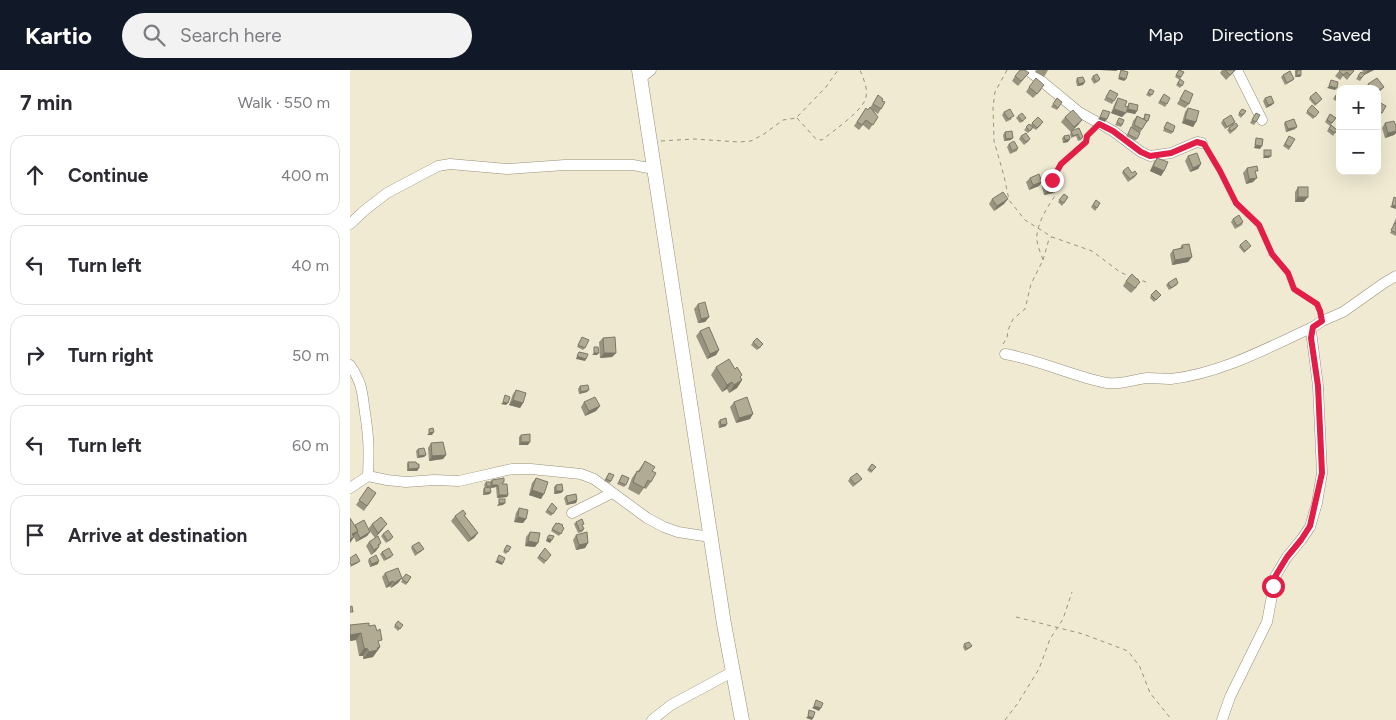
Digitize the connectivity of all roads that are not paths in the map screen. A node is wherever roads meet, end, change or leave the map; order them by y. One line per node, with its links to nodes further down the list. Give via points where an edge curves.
1 (1028, 70): 5 (street, via 1079,112 1150,156 1171,153)
2 (1237, 70): 4 (street)
3 (643, 73): 6 (main road)
4 (1262, 120)
5 (1202, 142)
6 (654, 169): 7 (street, via 633,165 507,169 460,164 438,166 388,193); 16 (main road)
7 (350, 224)
8 (1396, 276): 9 (street, via 1343,312)
9 (1318, 324): 10 (street, via 1232,364 1170,379 1109,383); 20 (street, via 1311,338 1318,386 1322,473 1316,503 1310,526 1276,575 1267,622)
10 (1005, 354)
11 (350, 365): 12 (street, via 358,376 363,394 369,438)
12 (368, 476): 13 (street); 14 (street, via 396,482 459,481 500,471 531,469 581,474 594,479)
13 (350, 488)
14 (612, 493): 15 (street); 16 (street, via 664,527)
15 (572, 512)
16 (710, 537): 17 (main road)
17 (732, 672): 18 (street, via 671,705); 19 (main road)
18 (652, 720)
19 (742, 720)
20 (1222, 720)

